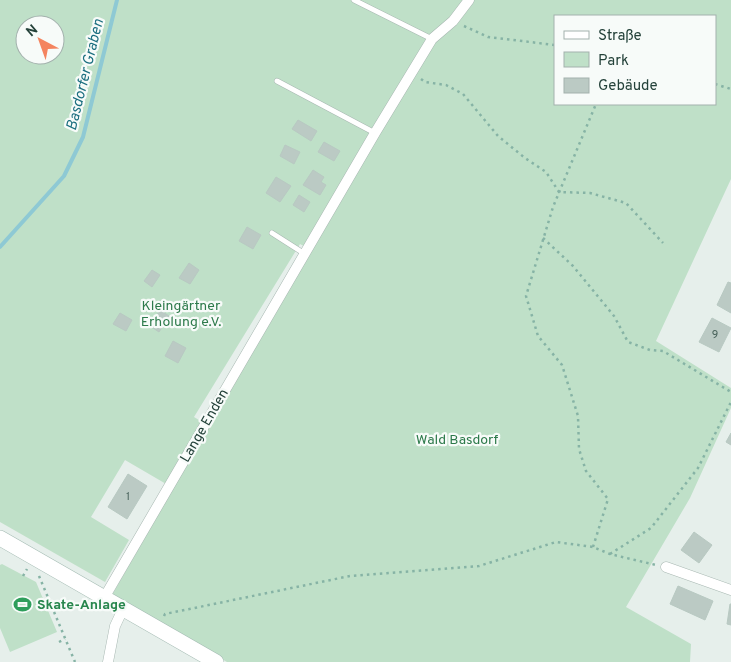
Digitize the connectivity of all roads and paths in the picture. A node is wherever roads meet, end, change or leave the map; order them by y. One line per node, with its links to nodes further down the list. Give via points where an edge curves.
1 (354, 0): 4 (lane)
2 (469, 0): 3 (street, Lange Enden)
3 (453, 21): 4 (street, Lange Enden); 5 (path, via 488,37)
4 (432, 39): 6 (street, Lange Enden)
5 (554, 45)
6 (412, 72): 11 (street, Lange Enden); 12 (path, via 425,82 446,85 463,94 498,136 546,172)
7 (277, 81): 11 (lane)
8 (716, 84): 9 (path)
9 (731, 88)
10 (596, 105): 12 (path)
11 (375, 133): 16 (street, Lange Enden)
12 (559, 192): 14 (path); 15 (path, via 590,193 626,203)
13 (272, 233): 16 (lane)
14 (544, 238): 17 (path, via 573,266 614,316 628,342 663,351); 20 (path, via 526,296 538,336 562,365 578,416 579,449 586,471 608,499)
15 (663, 243)
16 (305, 254): 25 (street, Lange Enden)
17 (731, 392)
18 (731, 402): 21 (path, via 698,468 651,528)
19 (0, 538): 22 (main road)
20 (593, 547): 21 (path); 27 (path, via 556,542 479,566 350,576 165,614)
21 (610, 554): 23 (path)
22 (45, 564): 25 (main road); 28 (path, via 38,574)
23 (666, 567): 24 (street)
24 (731, 590)
25 (104, 598): 26 (main road)
26 (123, 610): 27 (main road); 31 (street, via 115,626)
27 (157, 628): 32 (main road)
28 (66, 639): 29 (path); 30 (path)
29 (59, 642)
30 (75, 662)
31 (108, 662)
32 (216, 662)

